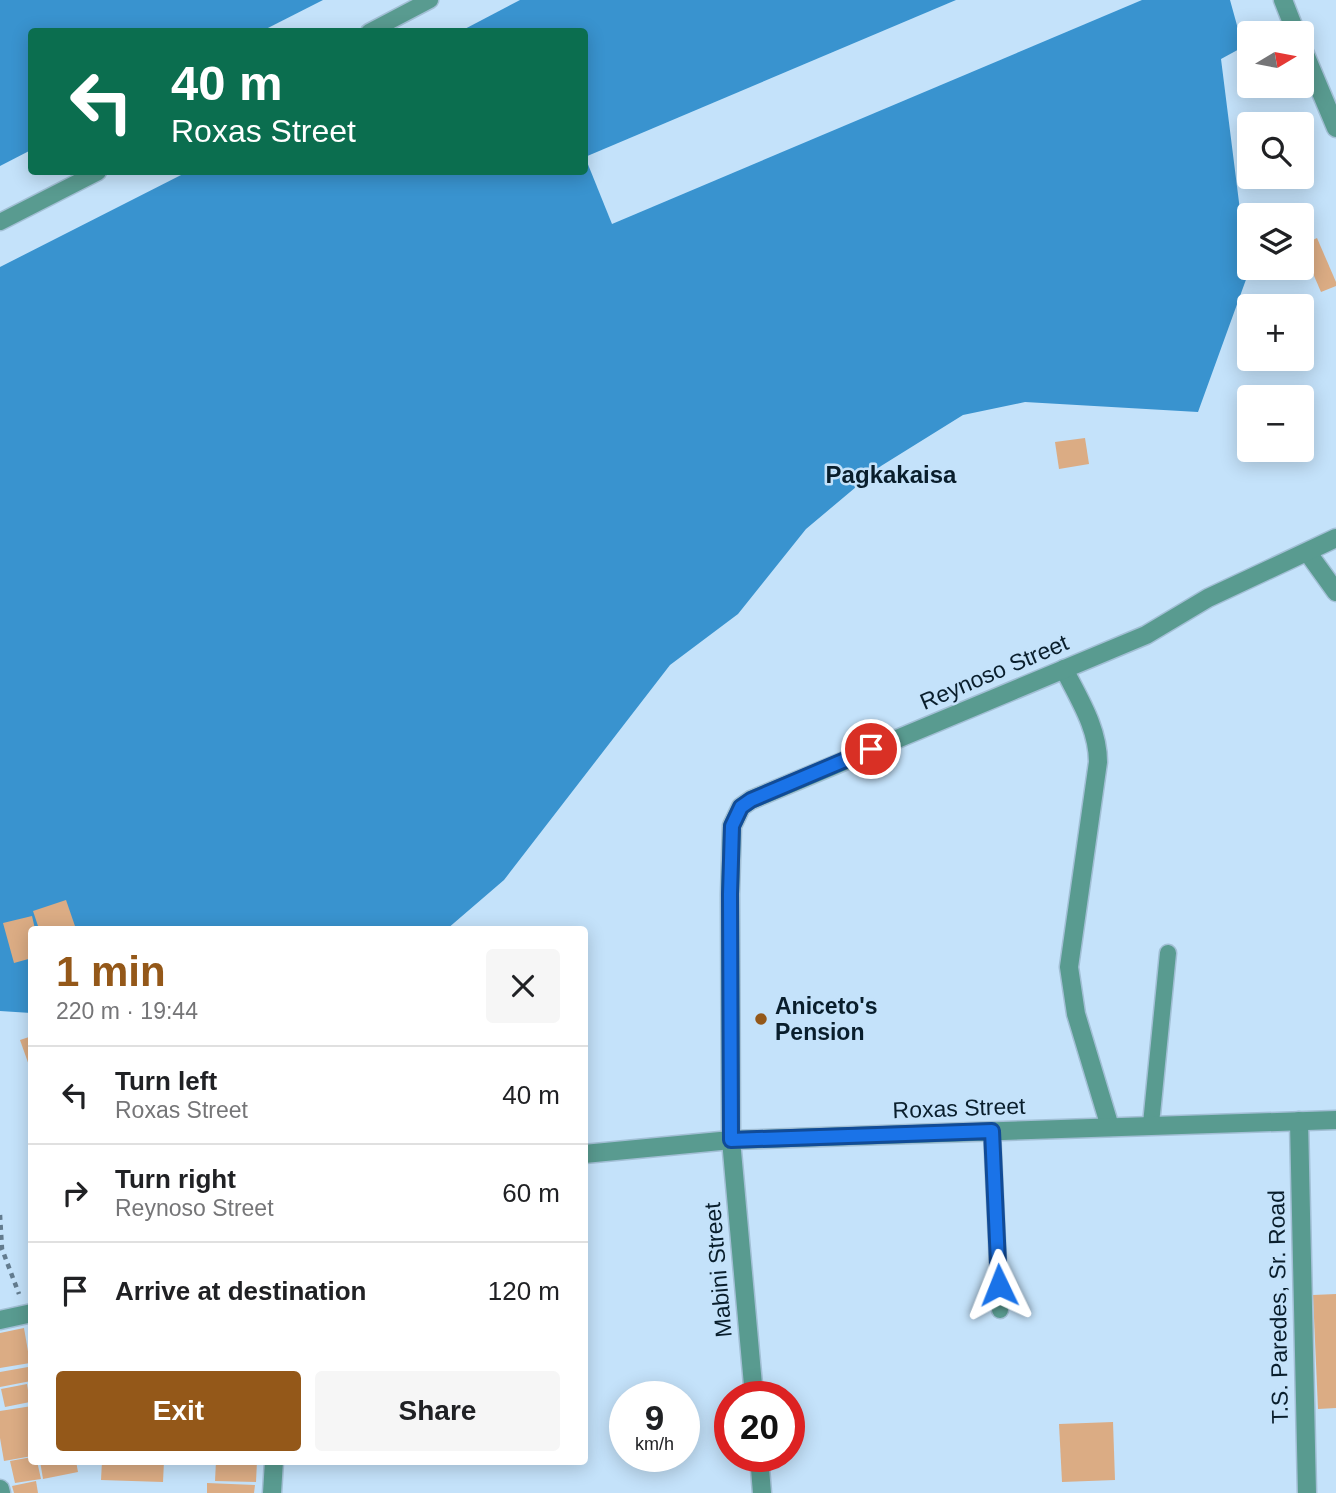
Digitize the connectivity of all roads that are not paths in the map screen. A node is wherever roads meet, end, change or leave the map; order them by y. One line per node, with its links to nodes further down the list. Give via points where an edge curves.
1 (430, 0): 4 (lane)
2 (1283, 0): 3 (street)
3 (1291, 21)
4 (377, 28)
5 (1314, 68): 6 (street)
6 (1330, 97): 7 (street)
7 (1336, 128)
8 (92, 175): 9 (lane)
9 (0, 222)
10 (1336, 538): 11 (street, Reynoso Street)
11 (1308, 553): 12 (street); 13 (street, Reynoso Street, via 1208,598 1146,635)
12 (1336, 592)
13 (1064, 668): 18 (street, via 1098,745 1069,967 1076,1014); 20 (street, Reynoso Street, via 741,807 732,826)
14 (1168, 953): 17 (lane)
15 (1336, 1120): 16 (street, Roxas Street)
16 (1299, 1121): 17 (street, Roxas Street); 30 (street, T.S. Paredes, Sr. Road)
17 (1151, 1124): 18 (street, Roxas Street)
18 (1110, 1127): 19 (street, Roxas Street)
19 (992, 1131): 20 (street, Roxas Street); 22 (lane)
20 (731, 1140): 21 (street, Roxas Street); 25 (street, Mabini Street)
21 (588, 1154)
22 (1000, 1310)
23 (28, 1314): 24 (street)
24 (0, 1320)
25 (753, 1381)
26 (274, 1465): 28 (street)
27 (760, 1472): 29 (street)
28 (272, 1493)
29 (762, 1493)
30 (1307, 1493)

